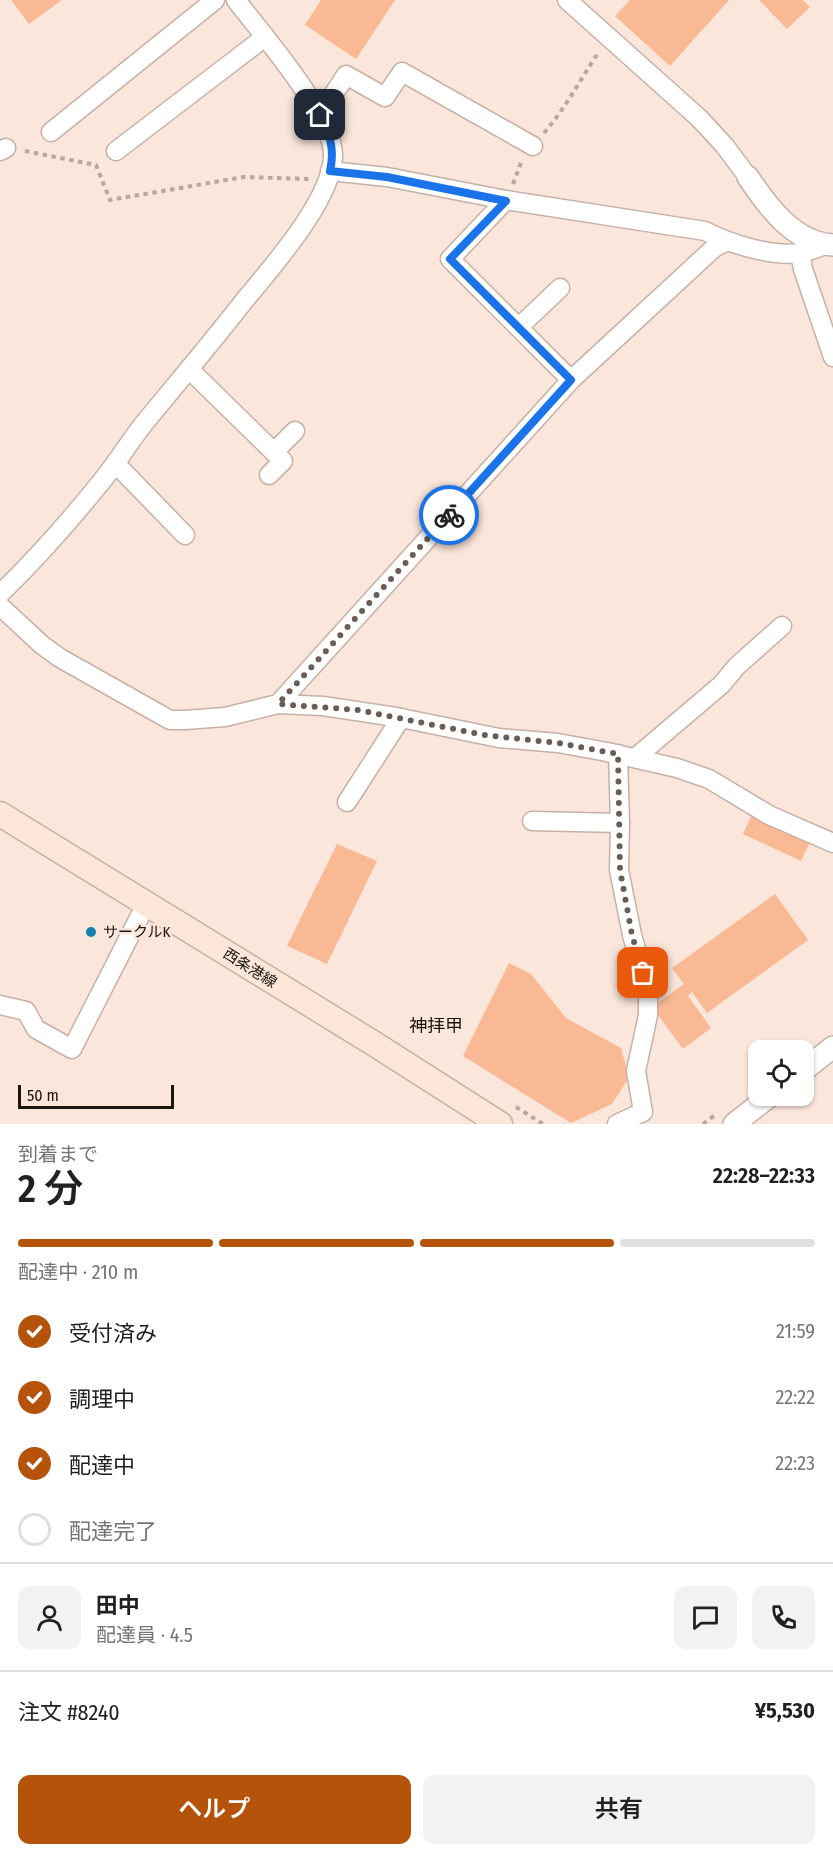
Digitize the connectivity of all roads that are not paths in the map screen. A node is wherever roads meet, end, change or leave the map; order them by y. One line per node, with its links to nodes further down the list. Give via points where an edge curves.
1 (215, 0): 6 (street)
2 (236, 0): 4 (street)
3 (567, 0): 10 (street, via 699,118)
4 (265, 37): 5 (street); 8 (street)
5 (320, 115): 7 (street, via 346,75 385,97 402,72); 9 (street, via 332,143)
6 (51, 132)
7 (532, 146)
8 (117, 151)
9 (329, 176): 11 (street, via 387,177); 18 (street, via 287,246)
10 (748, 177): 13 (street, via 783,222 804,237)
11 (506, 201): 12 (street, via 705,231); 16 (street, via 450,259)
12 (726, 242): 14 (street, via 778,253); 19 (street, via 715,247)
13 (830, 244): 14 (street)
14 (800, 253): 17 (street)
15 (560, 288): 16 (street)
16 (519, 327): 19 (street)
17 (833, 357)
18 (189, 369): 21 (street); 22 (street)
19 (571, 380): 28 (street)
20 (295, 431): 21 (street)
21 (274, 452): 23 (street, via 282,461)
22 (115, 463): 24 (street); 25 (street)
23 (268, 475)
24 (185, 535)
25 (0, 594)
26 (0, 606): 28 (street, via 60,658 170,720 225,717)
27 (782, 626): 30 (street, via 737,666 721,686)
28 (278, 704): 29 (street, via 323,706)
29 (401, 718): 30 (street, via 499,738 558,743); 31 (street)
30 (627, 756): 34 (street); 35 (street, via 709,779 769,815)
31 (347, 802)
32 (0, 814): 36 (main road, 西条港線)
33 (532, 821): 34 (street)
34 (620, 823): 42 (street, via 620,870 648,992 648,1015 636,1071 643,1112)
35 (833, 843)
36 (146, 904): 37 (street, via 72,1049 36,1029 26,1011); 41 (main road, 西条港線)
37 (0, 1005)
38 (833, 1047): 39 (street)
39 (814, 1062)
40 (757, 1106): 43 (street)
41 (500, 1124)
42 (617, 1124)
43 (734, 1124)

